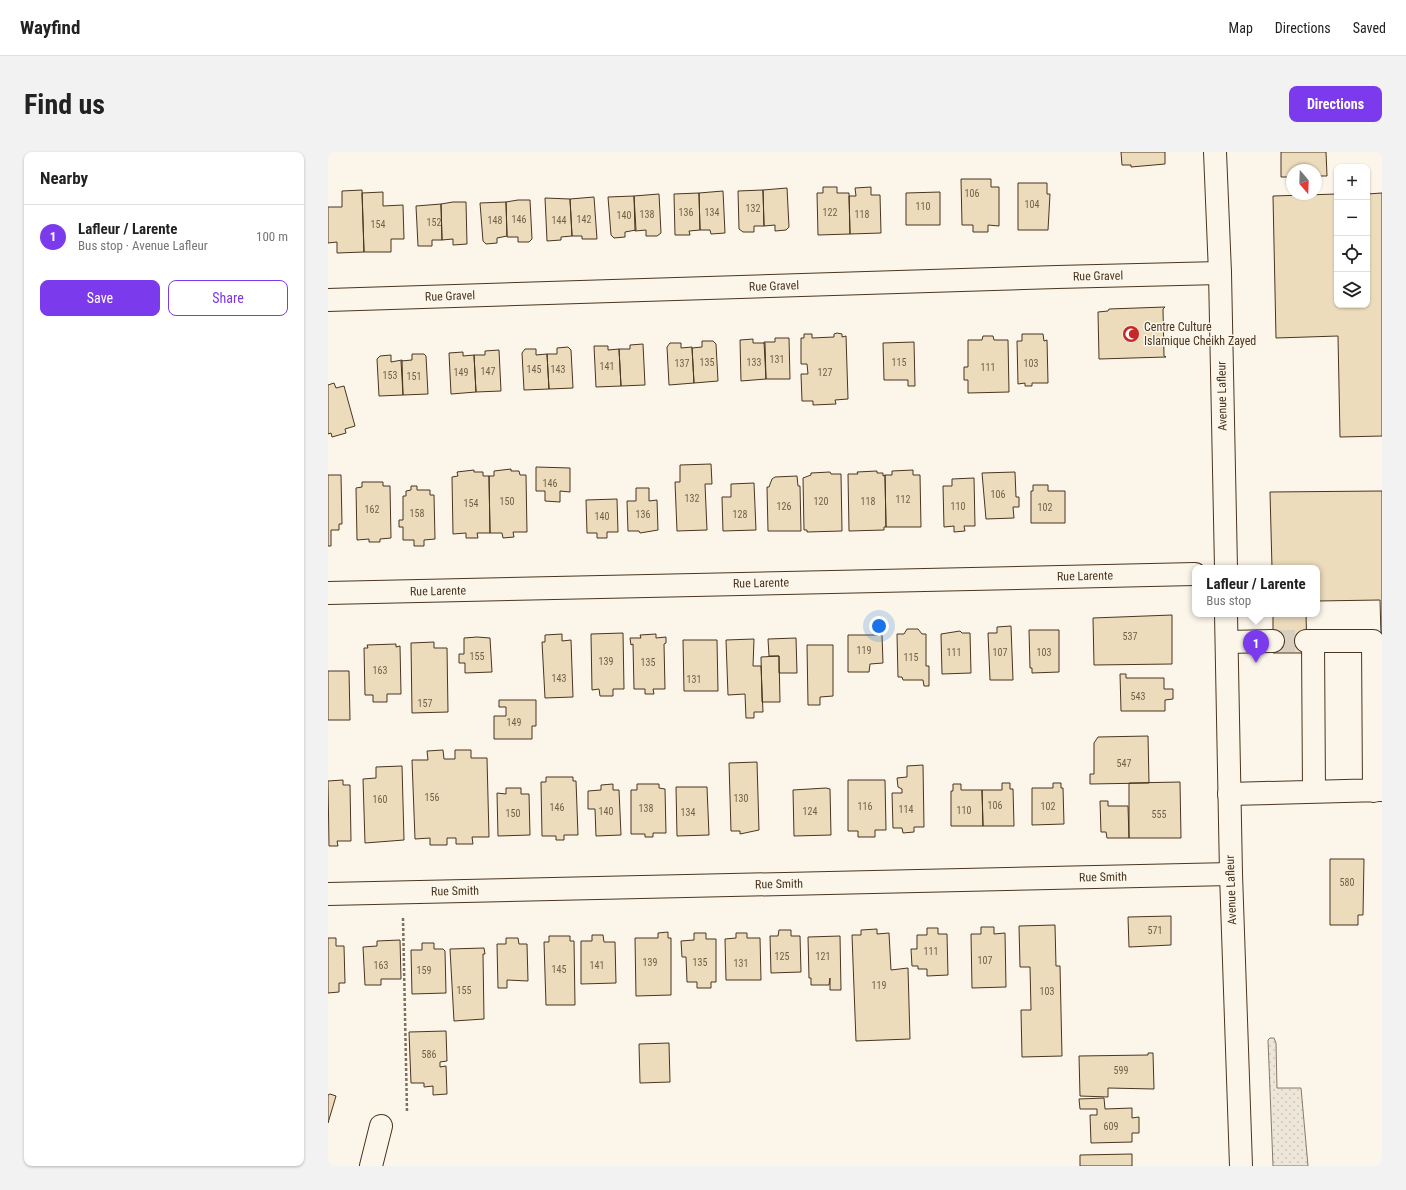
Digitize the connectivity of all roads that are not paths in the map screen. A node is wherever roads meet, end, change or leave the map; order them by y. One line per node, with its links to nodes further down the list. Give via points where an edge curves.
1 (1215, 152): 2 (street, Avenue Lafleur)
2 (1220, 273): 3 (street, Rue Gravel); 4 (street, Avenue Lafleur)
3 (328, 300)
4 (1226, 565)
5 (1192, 574): 6 (street, Rue Larente)
6 (328, 593)
7 (1226, 617): 9 (street, Avenue Lafleur)
8 (1273, 641): 9 (street)
9 (1227, 642): 13 (street, Avenue Lafleur)
10 (1377, 682): 11 (street); 12 (street, via 1373,641 1310,641)
11 (1378, 790): 12 (street)
12 (1314, 792): 13 (street)
13 (1229, 794): 14 (street, Avenue Lafleur)
14 (1231, 874): 15 (street, Rue Smith); 18 (street, Avenue Lafleur)
15 (328, 894)
16 (381, 1126): 17 (street)
17 (370, 1166)
18 (1240, 1166)

